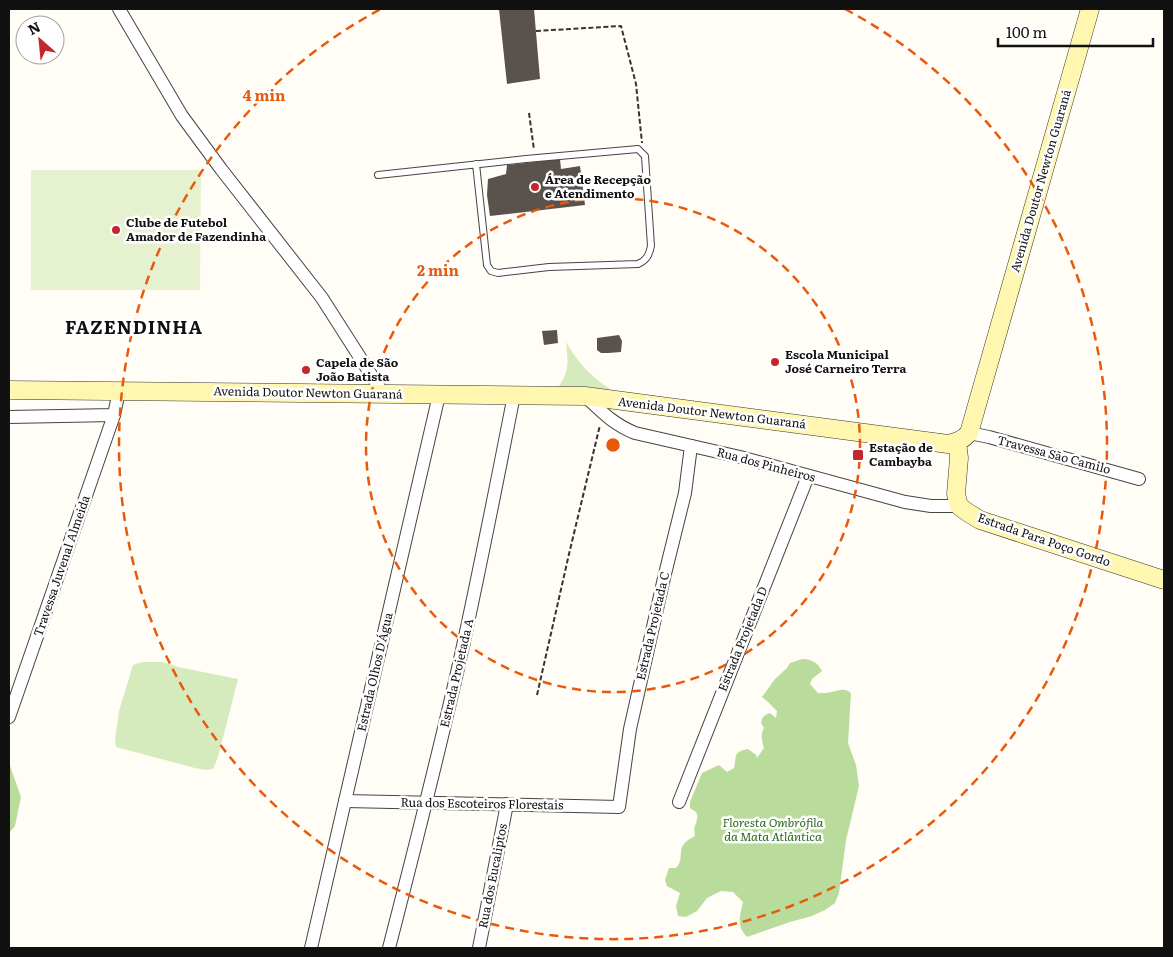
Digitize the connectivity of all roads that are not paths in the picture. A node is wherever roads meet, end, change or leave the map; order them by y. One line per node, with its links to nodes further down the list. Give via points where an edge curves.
1 (119, 9): 7 (street, via 182,116 322,298)
2 (1090, 9): 13 (main road, Avenida Doutor Newton Guaraná)
3 (476, 164): 3 (lane, via 487,265 491,271 638,264 649,254 645,156 638,149); 4 (lane)
4 (378, 175)
5 (9, 390): 6 (main road, Avenida Doutor Newton Guaraná)
6 (119, 391): 7 (main road, Avenida Doutor Newton Guaraná); 11 (street, Travessa Juvenal Almeida)
7 (384, 394): 8 (main road, Avenida Doutor Newton Guaraná)
8 (439, 395): 9 (main road, Avenida Doutor Newton Guaraná); 20 (street, Estrada Olhos D'Água)
9 (514, 395): 10 (main road, Avenida Doutor Newton Guaraná); 22 (street, Estrada Projetada A)
10 (585, 396): 13 (main road, Avenida Doutor Newton Guaraná, via 948,444); 14 (street, Rua dos Pinheiros, via 622,428)
11 (114, 415): 12 (street); 19 (street, Travessa Juvenal Almeida)
12 (9, 417)
13 (963, 438): 16 (street, Travessa São Camilo, via 998,439); 17 (main road, via 958,458 956,494)
14 (692, 446): 15 (street, Rua dos Pinheiros); 24 (street, Estrada Projetada C, via 685,493 630,729)
15 (808, 476): 17 (street, Rua dos Pinheiros, via 905,502); 21 (street, Estrada Projetada D)
16 (1139, 478)
17 (959, 506): 18 (main road, Estrada Para Poço Gordo, via 980,520)
18 (1164, 580)
19 (9, 717)
20 (345, 801): 22 (street, Rua dos Escoteiros Florestais); 25 (street, Estrada Olhos D'Água)
21 (678, 802)
22 (427, 803): 23 (street, Rua dos Escoteiros Florestais); 26 (street, Estrada Projetada A)
23 (507, 804): 24 (street, Rua dos Escoteiros Florestais); 27 (street, Rua dos Eucaliptos)
24 (619, 807)
25 (311, 948)
26 (390, 948)
27 (479, 948)

